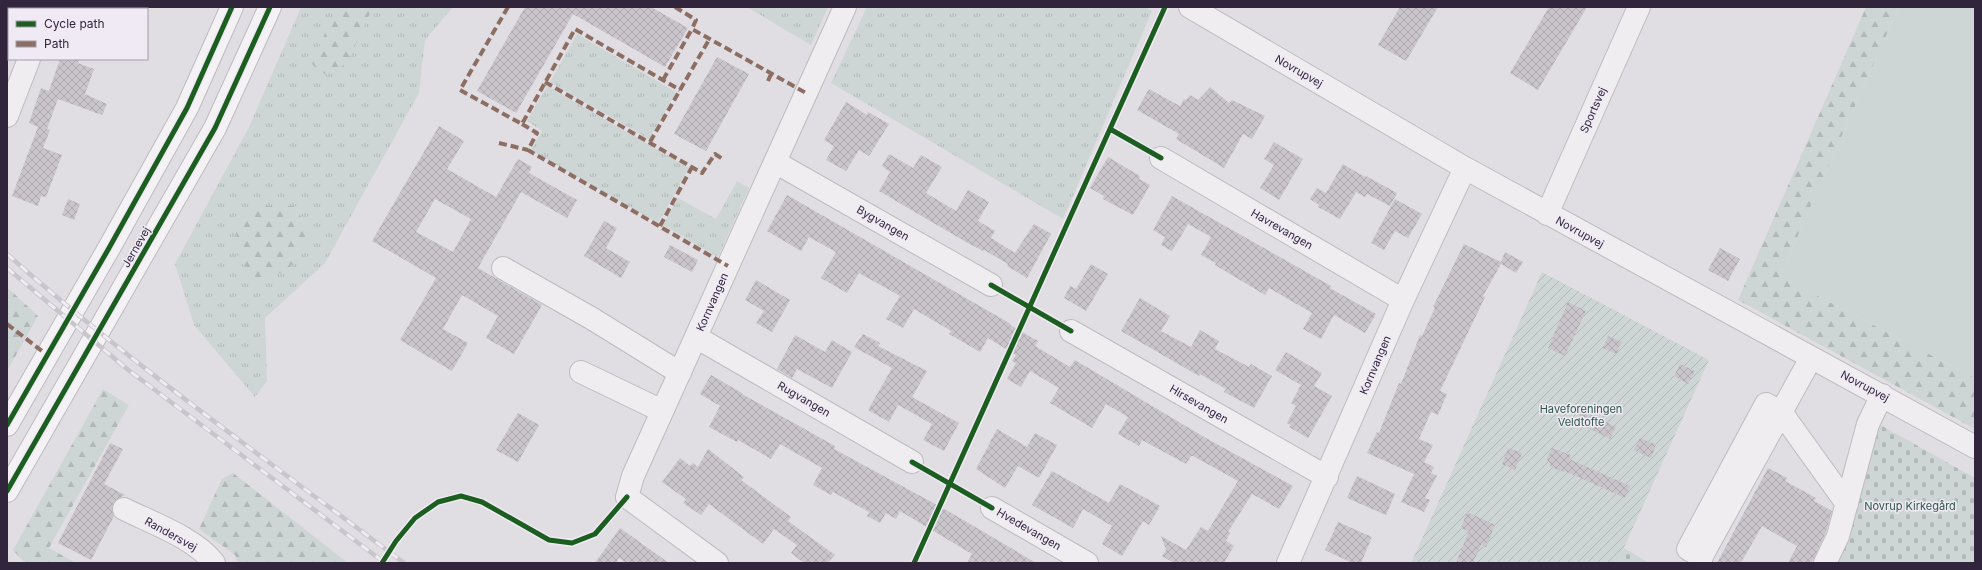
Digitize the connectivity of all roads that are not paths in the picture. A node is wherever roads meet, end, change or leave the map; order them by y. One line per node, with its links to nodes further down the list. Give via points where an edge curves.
1 (232, 7): 23 (main road, Jernevej, via 187,108)
2 (270, 7): 27 (main road, Jernevej, via 215,128)
3 (845, 7): 9 (street, Kornvangen)
4 (1190, 7): 10 (street, Novrupvej)
5 (1639, 7): 11 (street, Sportsvej)
6 (28, 60): 7 (street)
7 (7, 116)
8 (1160, 158): 14 (street, Havrevangen)
9 (775, 162): 13 (street, Bygvangen); 16 (street, Kornvangen)
10 (1465, 168): 11 (street, Novrupvej); 14 (street, Kornvangen)
11 (1547, 214): 17 (street, Novrupvej)
12 (503, 268): 19 (street)
13 (991, 285)
14 (1403, 300): 26 (street, Kornvangen)
15 (1071, 331): 26 (street, Hirsevangen)
16 (696, 337): 19 (street, Kornvangen); 25 (street, Rugvangen)
17 (1811, 358): 20 (street, Novrupvej); 22 (street)
18 (581, 372): 21 (street)
19 (680, 373): 21 (street, Kornvangen)
20 (1882, 395): 24 (street, Novrupvej); 28 (street, via 1868,424)
21 (662, 411): 33 (street, Kornvangen, via 633,476 627,497)
22 (1781, 412): 28 (street); 31 (street)
23 (7, 425)
24 (1975, 447)
25 (912, 462)
26 (1327, 477): 35 (street, Kornvangen)
27 (7, 491)
28 (1847, 504): 36 (street, via 1838,536)
29 (992, 508): 34 (street, Hvedevangen)
30 (124, 509): 32 (street, Randersvej, via 180,537 208,555)
31 (1700, 560)
32 (214, 563)
33 (717, 563)
34 (1087, 563)
35 (1288, 563)
36 (1825, 563)

